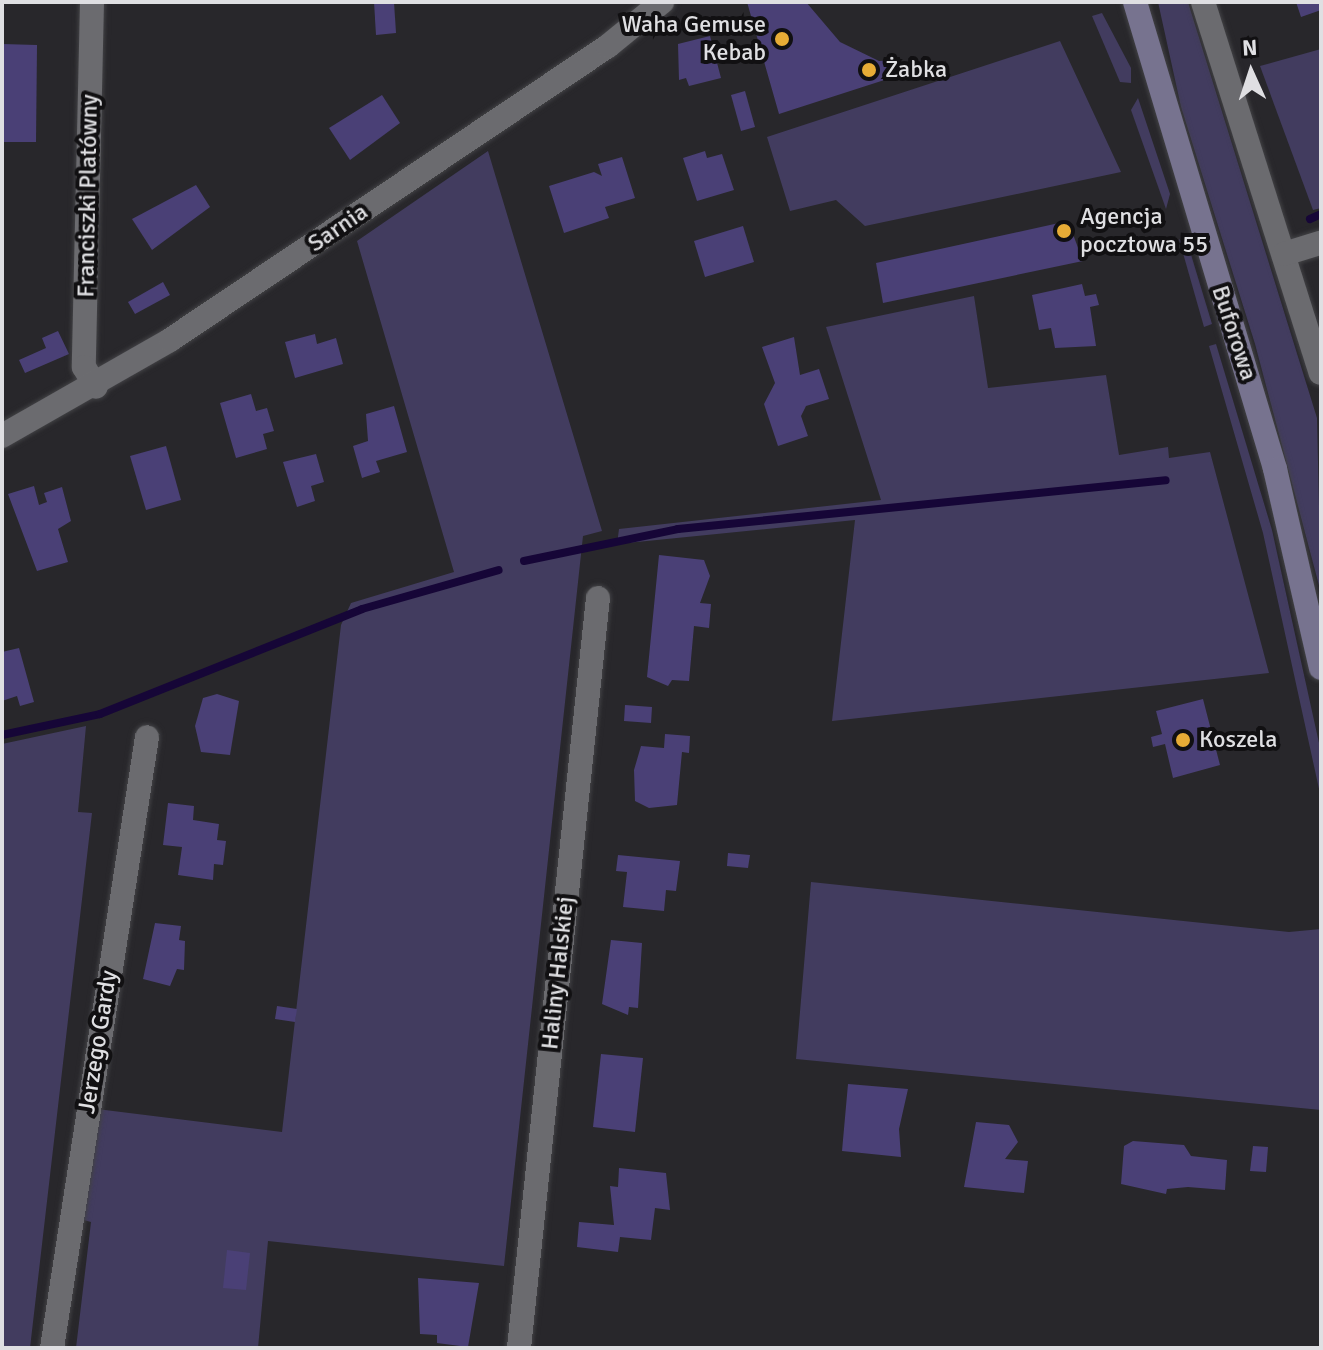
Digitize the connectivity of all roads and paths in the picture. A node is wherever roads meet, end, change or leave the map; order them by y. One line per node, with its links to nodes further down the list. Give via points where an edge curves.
1 (92, 2): 8 (street, Franciszki Platówny, via 84,367)
2 (662, 2): 8 (street, Sarnia, via 572,70)
3 (1135, 2): 11 (main road, Buforowa, via 1275,469)
4 (1203, 2): 6 (street)
5 (1321, 243): 6 (street)
6 (1284, 254): 7 (street)
7 (1321, 373)
8 (96, 387): 9 (street, Sarnia)
9 (2, 436)
10 (598, 598): 14 (street, Haliny Halskiej)
11 (1321, 668)
12 (147, 737): 13 (street, Jerzego Gardy)
13 (52, 1348)
14 (519, 1348)

